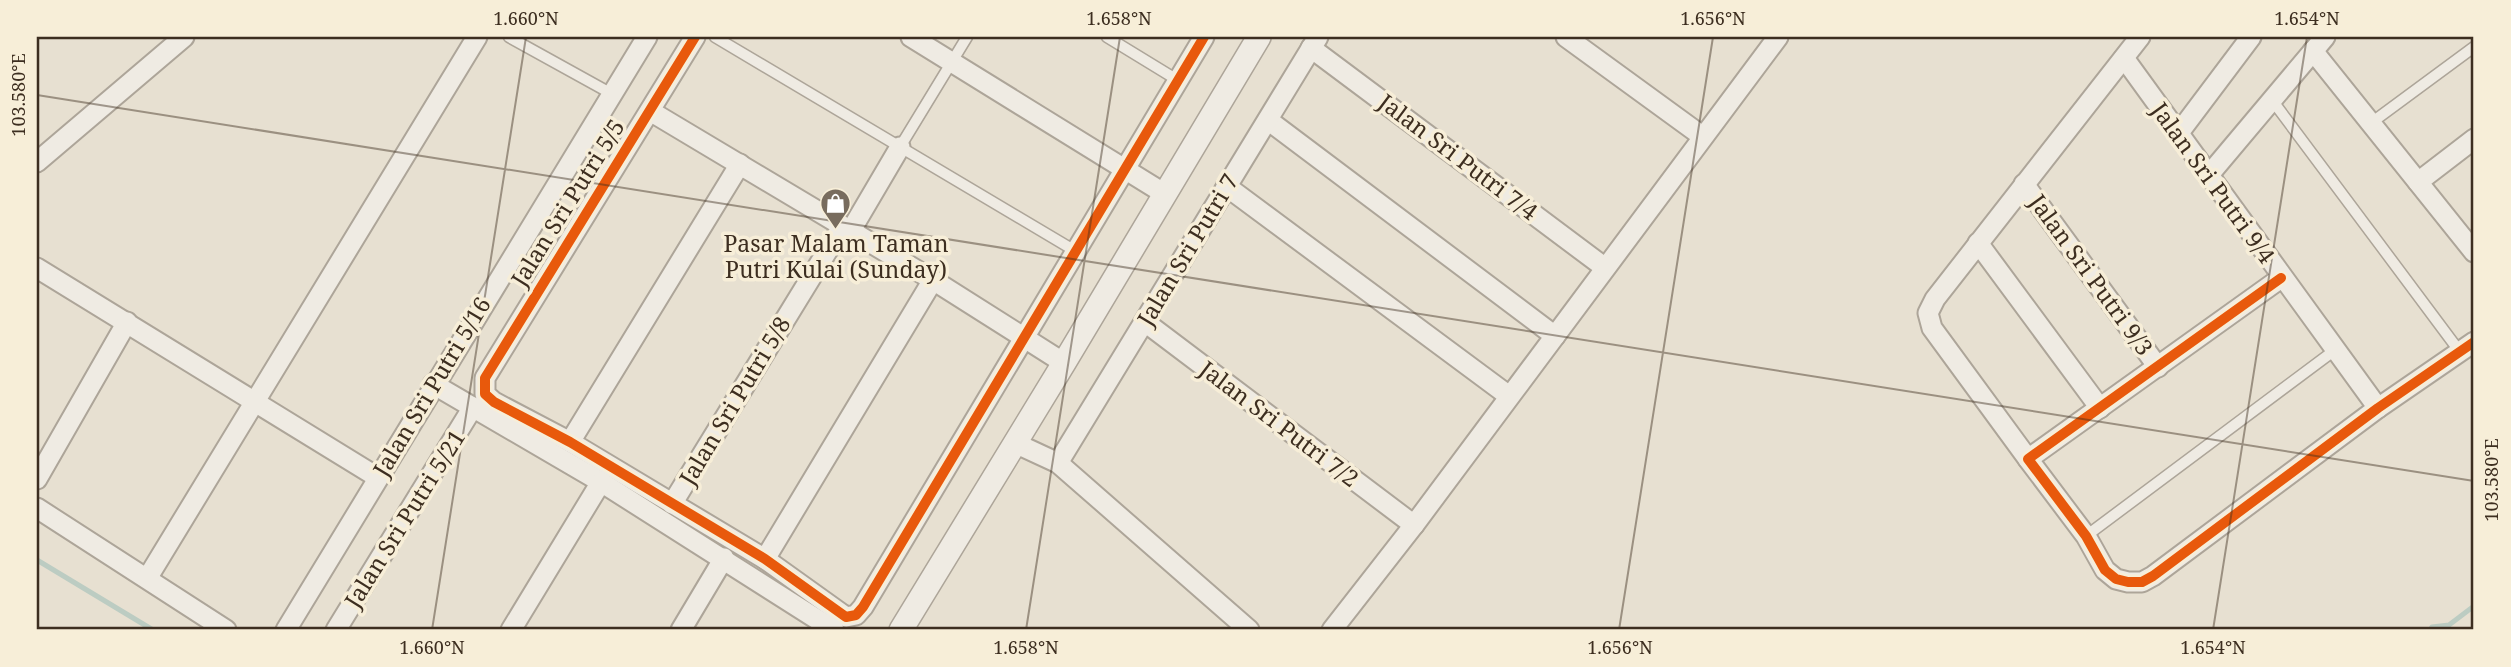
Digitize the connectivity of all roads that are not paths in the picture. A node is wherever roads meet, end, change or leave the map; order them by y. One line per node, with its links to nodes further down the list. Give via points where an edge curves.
1 (184, 37): 31 (street)
2 (477, 37): 57 (street)
3 (509, 37): 22 (lane)
4 (646, 37): 22 (street, Jalan Sri Putri 5/16)
5 (695, 37): 24 (street, Jalan Sri Putri 5/5)
6 (715, 37): 30 (lane)
7 (911, 37): 20 (street)
8 (967, 37): 20 (lane)
9 (1107, 37): 21 (lane)
10 (1204, 37): 21 (street)
11 (1259, 37): 38 (street)
12 (1566, 37): 28 (street)
13 (1778, 37): 28 (street)
14 (2140, 37): 19 (street)
15 (2251, 37): 27 (street)
16 (1315, 42): 25 (street, Jalan Sri Putri 7); 43 (street, Jalan Sri Putri 7/4)
17 (2319, 44): 23 (street); 26 (street)
18 (2474, 47): 26 (lane)
19 (2124, 58): 27 (street, Jalan Sri Putri 9/4); 36 (street)
20 (952, 61): 30 (lane); 33 (street)
21 (1179, 81): 33 (street)
22 (612, 94): 55 (street, Jalan Sri Putri 5/16)
23 (2272, 100): 34 (street); 51 (lane)
24 (650, 111): 32 (street); 58 (street, Jalan Sri Putri 5/5, via 485,378)
25 (1268, 120): 37 (street, Jalan Sri Putri 7); 49 (street)
26 (2371, 123): 35 (street)
27 (2178, 134): 34 (street, Jalan Sri Putri 9/4)
28 (1702, 136): 43 (street)
29 (2474, 139): 35 (street)
30 (900, 147): 39 (street, Jalan Sri Putri 5/8); 42 (lane)
31 (37, 162)
32 (740, 164): 39 (street); 61 (street)
33 (1127, 171): 38 (street); 42 (street)
34 (2208, 176): 45 (street, Jalan Sri Putri 9/4)
35 (2418, 182): 41 (street)
36 (2024, 184): 40 (street); 54 (street, Jalan Sri Putri 9/3)
37 (1226, 186): 48 (street, Jalan Sri Putri 7); 56 (street)
38 (1165, 194): 53 (street)
39 (846, 229): 46 (street); 68 (street, Jalan Sri Putri 5/8)
40 (1978, 243): 59 (street); 63 (street, via 1928,313 1932,328)
41 (2474, 251)
42 (1078, 252): 50 (street)
43 (1604, 267): 49 (street)
44 (37, 268): 47 (street)
45 (2281, 278): 52 (street, Jalan Sri Putri 9/4); 54 (street)
46 (933, 280): 50 (street); 73 (street)
47 (127, 322): 57 (street); 66 (street)
48 (1144, 322): 64 (street, Jalan Sri Putri 7); 70 (street, Jalan Sri Putri 7/2)
49 (1555, 336): 56 (street)
50 (1025, 340): 53 (street); 73 (street, via 856,615 846,617)
51 (2467, 347): 60 (street)
52 (2335, 350): 60 (street, Jalan Sri Putri 9/4); 71 (lane)
53 (1064, 363): 62 (street)
54 (2158, 367): 59 (street)
55 (433, 384): 58 (street); 65 (street, Jalan Sri Putri 5/16)
56 (1510, 396): 70 (street)
57 (256, 400): 65 (street); 74 (street)
58 (479, 400): 61 (street, via 494,402); 67 (street); 77 (street, Jalan Sri Putri 5/21)
59 (2100, 408): 63 (street)
60 (2378, 408): 71 (street, via 2142,582 2116,579 2105,570)
61 (570, 442): 68 (street)
62 (1015, 443): 64 (street); 81 (street)
63 (2028, 459): 71 (street)
64 (1058, 463): 82 (street)
65 (377, 477): 76 (street, Jalan Sri Putri 5/16)
66 (37, 479)
67 (601, 481): 72 (street); 78 (street)
68 (672, 504): 73 (street)
69 (37, 508): 74 (street)
70 (1414, 525): 83 (street)
71 (2086, 536)
72 (724, 558): 79 (street); 80 (street)
73 (765, 559)
74 (148, 577): 75 (street)
75 (226, 630)
76 (286, 630)
77 (336, 630)
78 (511, 630)
79 (681, 630)
80 (834, 630)
81 (901, 630)
82 (1249, 630)
83 (1332, 630)

